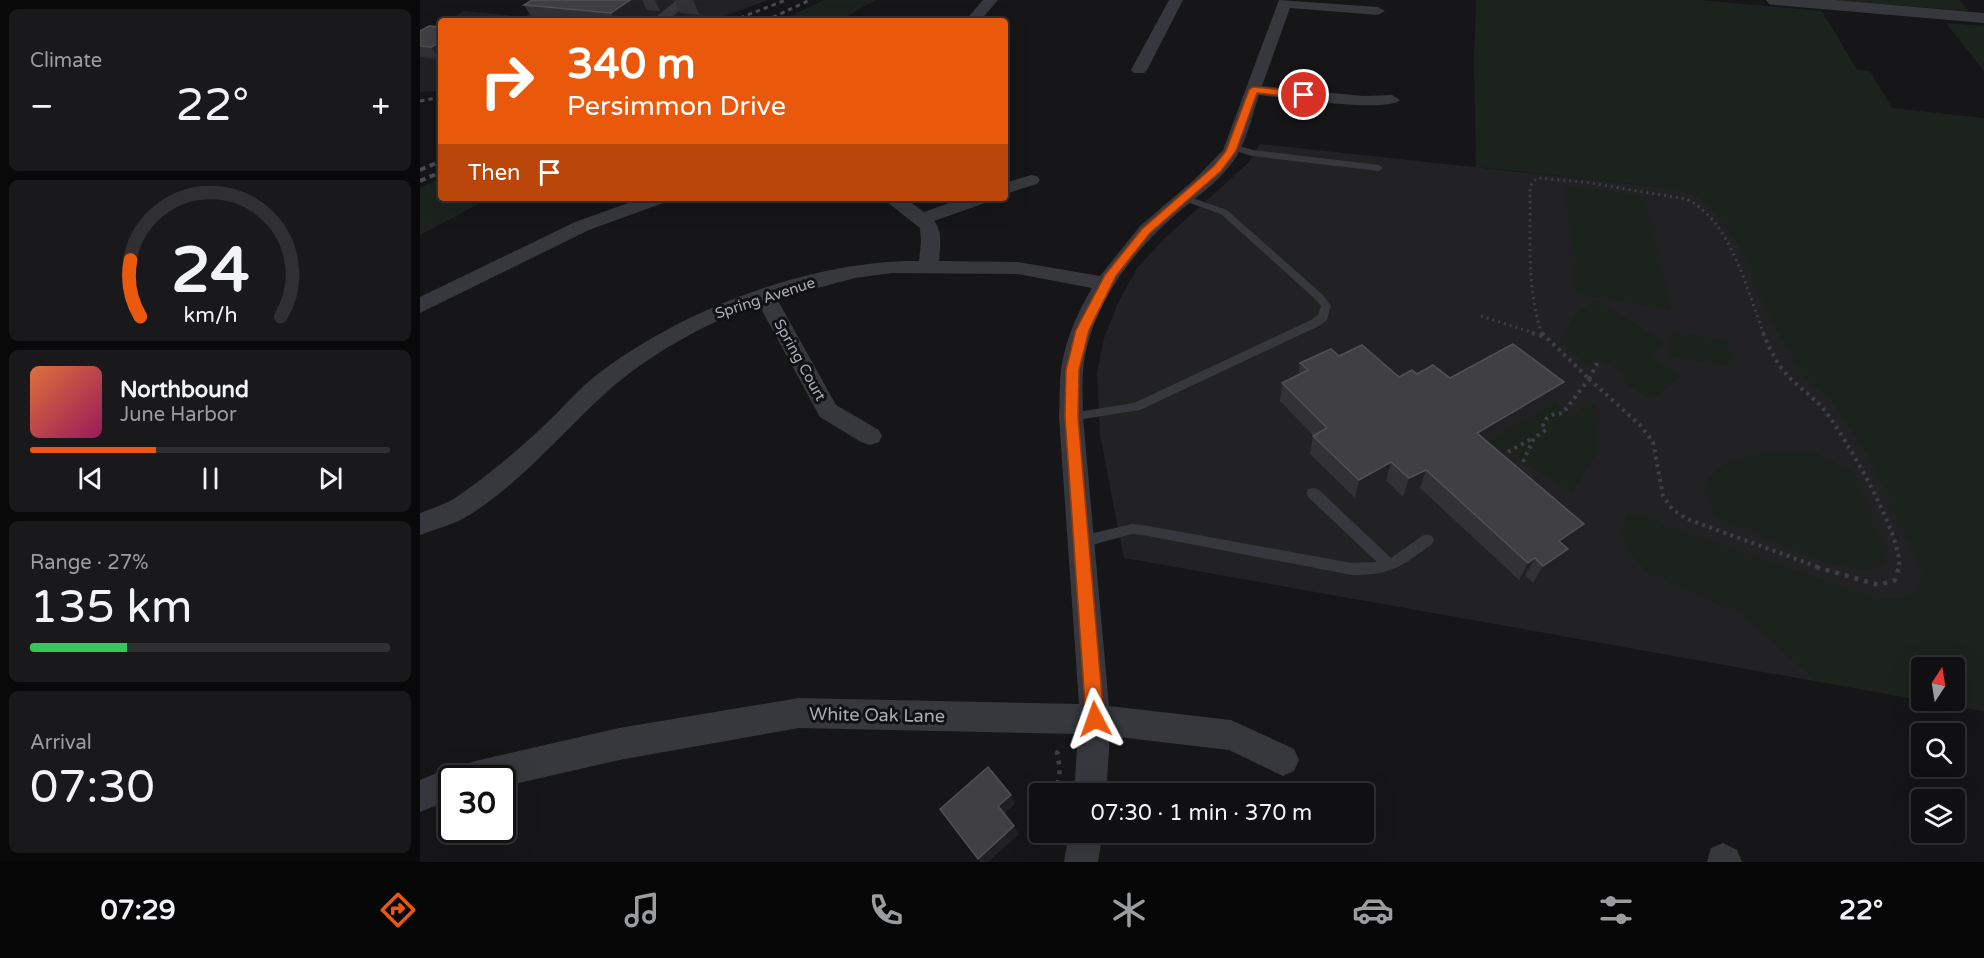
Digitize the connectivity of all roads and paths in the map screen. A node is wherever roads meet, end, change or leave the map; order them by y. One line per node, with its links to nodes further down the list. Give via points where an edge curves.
1 (686, 0): 7 (street)
2 (991, 0): 8 (street)
3 (1176, 0): 10 (street)
4 (1775, 0): 9 (street)
5 (1285, 2): 6 (street); 11 (street)
6 (1378, 11)
7 (661, 18)
8 (975, 18)
9 (1984, 18)
10 (1139, 70)
11 (1253, 90): 12 (street, via 1363,101); 13 (street)
12 (1392, 100)
13 (1232, 147): 14 (lane, via 1252,153); 17 (street, via 1218,169)
14 (1379, 168)
15 (1031, 180): 16 (street)
16 (1008, 188)
17 (1184, 198): 23 (street, via 1146,231); 30 (lane, via 1224,212 1319,297 1326,306 1323,317 1136,407)
18 (650, 201): 25 (street, via 582,225)
19 (895, 201): 21 (street)
20 (972, 201): 21 (street)
21 (921, 219): 22 (street, via 929,226)
22 (928, 268): 23 (street, Spring Avenue, via 1018,268); 24 (street, Spring Avenue, via 855,272)
23 (1106, 284): 30 (street, via 1083,330 1072,370)
24 (765, 297): 31 (street, Spring Court, via 828,411); 36 (street, Spring Avenue, via 735,305 664,340 602,383 499,479 460,507)
25 (420, 306)
26 (1481, 316): 27 (path)
27 (1543, 336): 29 (path); 29 (path, via 1534,297 1532,182 1554,178 1696,202 1723,235 1780,366 1827,413 1872,491 1899,555 1895,580 1879,585 1810,566 1687,519 1663,496 1653,442)
28 (1599, 360): 29 (path)
29 (1589, 379): 32 (path, via 1563,413 1545,419 1546,430)
30 (1071, 417): 38 (street)
31 (870, 436)
32 (1534, 438): 33 (path); 34 (path)
33 (1508, 452)
34 (1523, 462)
35 (1313, 493): 39 (lane)
36 (420, 524)
37 (1427, 540): 39 (lane)
38 (1081, 542): 39 (lane, via 1132,529 1352,569); 40 (street)
39 (1390, 566)
40 (1095, 719): 42 (street, White Oak Lane, via 1231,735); 43 (street, White Oak Lane, via 799,713 619,744); 45 (street)
41 (1062, 746): 44 (path, via 1057,753)
42 (1283, 760)
43 (516, 768)
44 (1058, 783)
45 (1091, 783)
46 (438, 789): 47 (street)
47 (420, 796)
48 (1084, 843): 49 (street)
49 (1081, 862)

